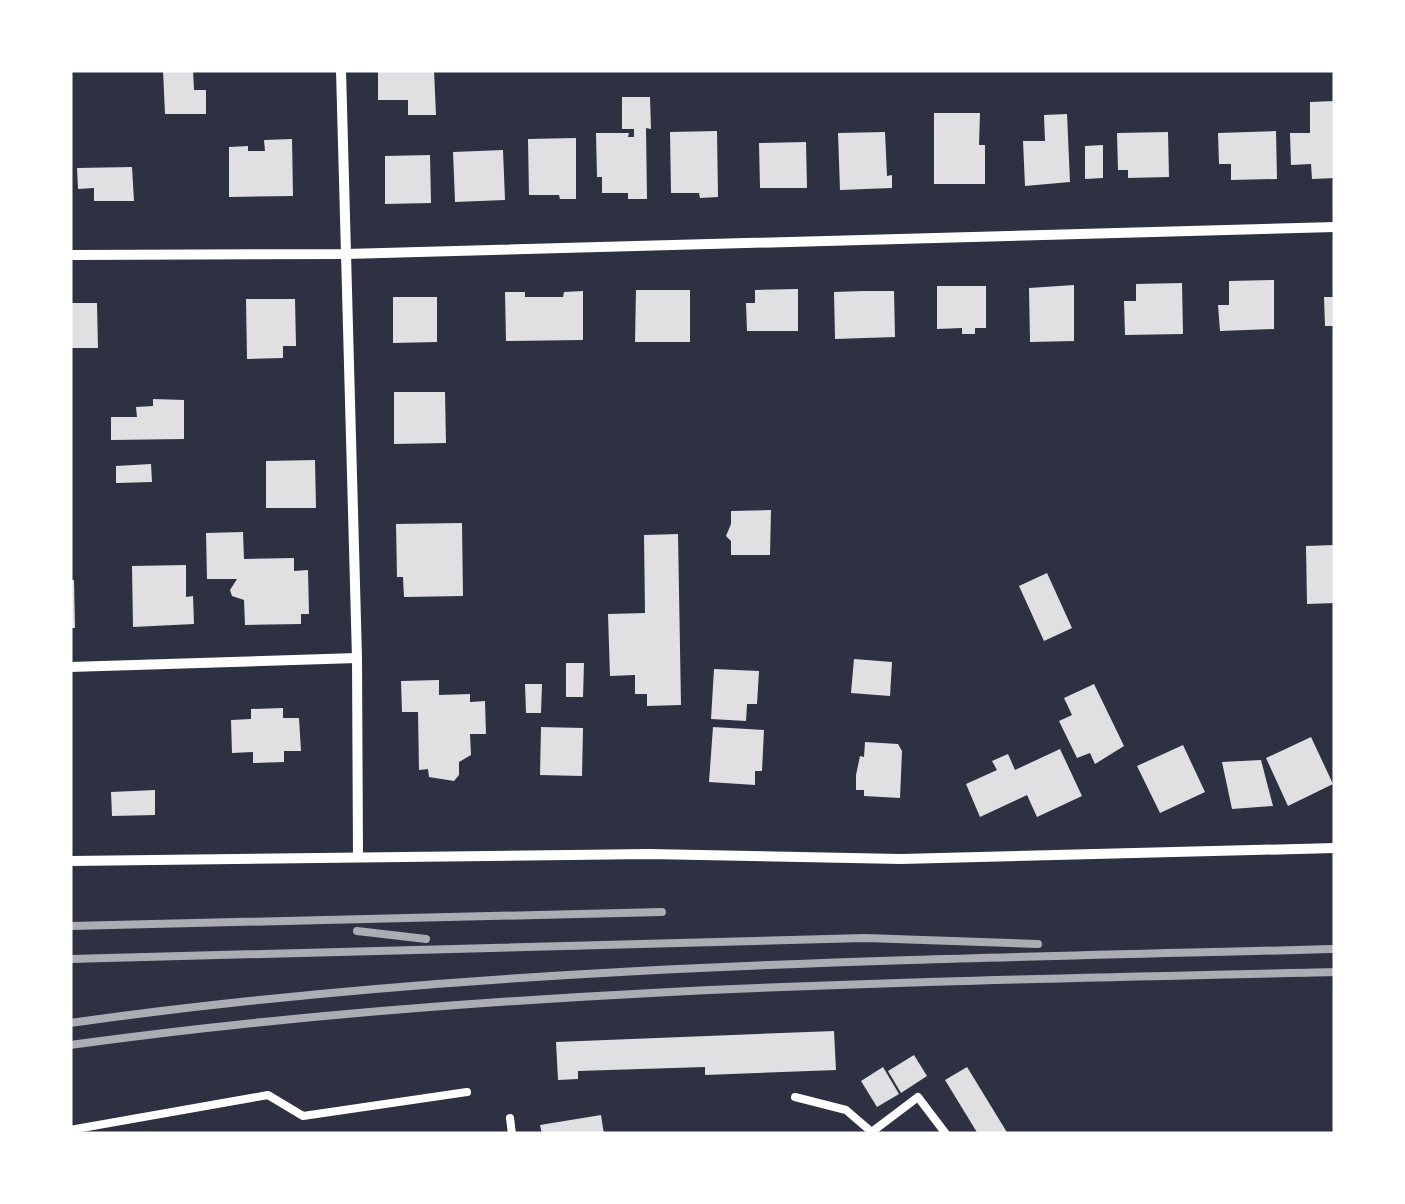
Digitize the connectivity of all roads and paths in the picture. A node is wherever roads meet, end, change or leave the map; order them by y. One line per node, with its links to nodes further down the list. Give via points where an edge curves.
1 (341, 70): 3 (street)
2 (1335, 227): 3 (street)
3 (346, 254): 4 (street); 5 (street)
4 (70, 255)
5 (357, 658): 6 (street); 8 (street)
6 (70, 668)
7 (1335, 848): 8 (street, via 901,859)
8 (358, 856): 9 (street)
9 (70, 861)
10 (467, 1092): 13 (lane, via 303,1116 268,1095)
11 (794, 1097): 14 (lane, via 846,1110)
12 (510, 1118): 15 (lane)
13 (70, 1130)
14 (874, 1132): 16 (lane, via 918,1098)
15 (512, 1134)
16 (946, 1134)

